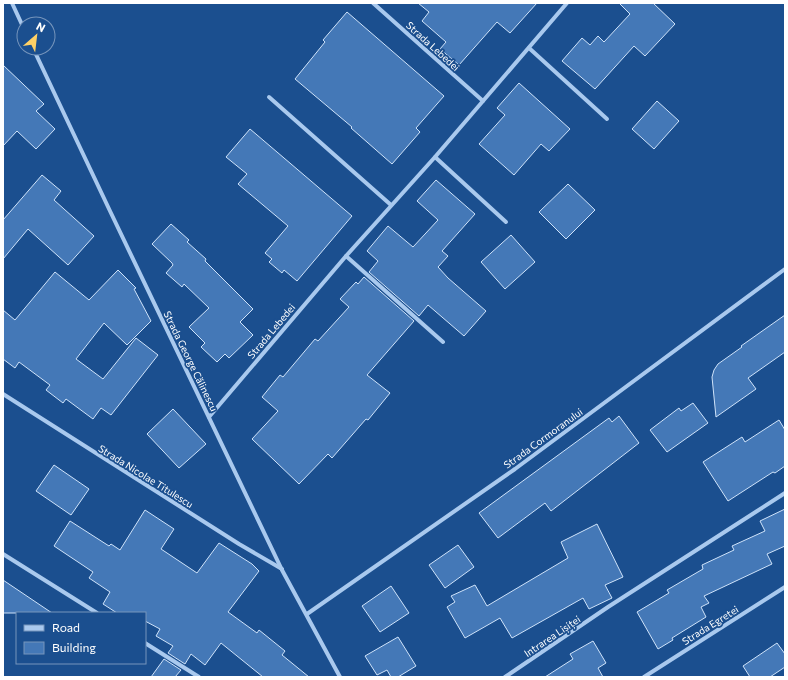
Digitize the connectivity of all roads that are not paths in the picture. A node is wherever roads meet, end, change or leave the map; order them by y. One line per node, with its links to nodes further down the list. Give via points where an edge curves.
1 (12, 3): 6 (street)
2 (373, 3): 10 (street, Strada Lebedei)
3 (559, 3): 5 (street)
4 (567, 3): 5 (street, Strada Lebedei)
5 (564, 7): 7 (street, Strada Lebedei)
6 (18, 16)
7 (529, 48): 10 (street, Strada Lebedei); 11 (street)
8 (37, 56): 19 (street, Strada George Călinescu)
9 (269, 97): 13 (street)
10 (483, 101): 12 (street, Strada Lebedei)
11 (607, 119)
12 (435, 157): 13 (street, Strada Lebedei); 14 (street)
13 (392, 205): 15 (street, Strada Lebedei)
14 (506, 222)
15 (346, 256): 17 (street); 19 (street, Strada Lebedei)
16 (785, 269): 25 (street, Strada Cormoranului, via 515,469)
17 (443, 342)
18 (3, 394): 22 (street, Strada Nicolae Titulescu)
19 (209, 417): 22 (street, Strada George Călinescu)
20 (785, 493): 29 (street, Intrarea Lișiței)
21 (3, 554): 24 (street)
22 (282, 570): 25 (street, Strada George Călinescu)
23 (785, 587): 30 (street, Strada Egretei)
24 (95, 612)
25 (306, 614): 28 (street, Strada George Călinescu)
26 (146, 644): 27 (street)
27 (199, 677)
28 (340, 677)
29 (505, 677)
30 (644, 677)

